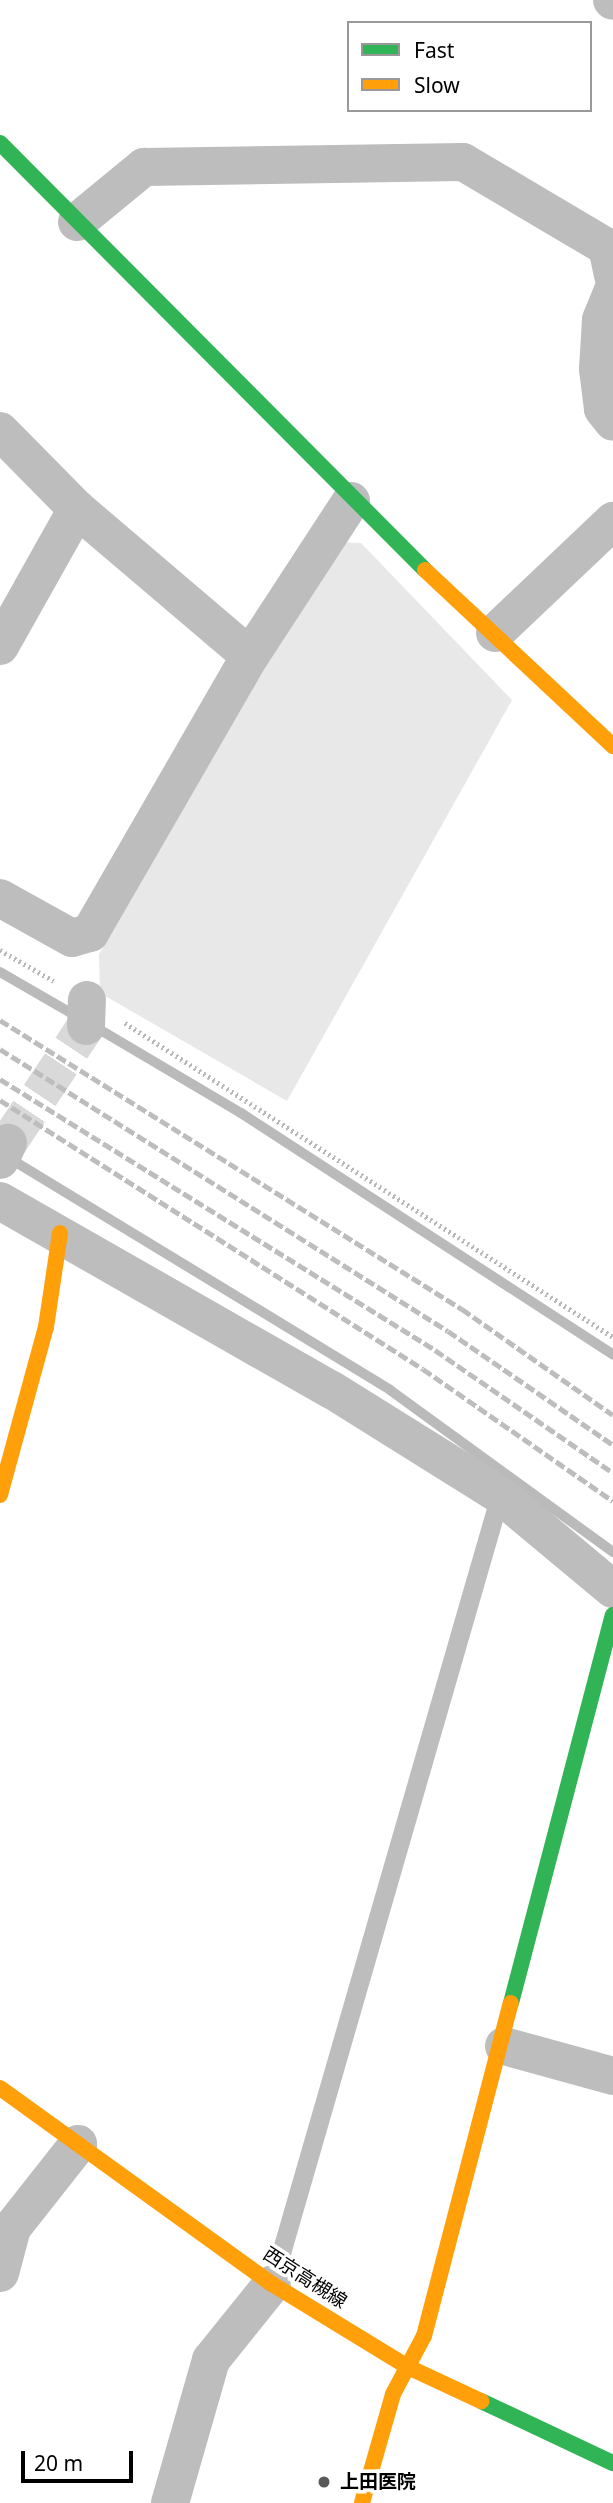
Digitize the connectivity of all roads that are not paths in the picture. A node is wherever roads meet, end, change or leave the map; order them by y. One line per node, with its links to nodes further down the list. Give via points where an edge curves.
1 (0, 143): 2 (street)
2 (77, 222): 3 (street, via 144,167 463,162 607,247); 7 (street)
3 (613, 275)
4 (613, 290): 5 (street, via 601,320 598,369 603,408)
5 (613, 422)
6 (0, 430): 8 (street)
7 (351, 501): 10 (street); 12 (street)
8 (77, 509): 11 (street); 12 (street)
9 (613, 520): 10 (street)
10 (495, 633): 13 (street)
11 (0, 646)
12 (250, 656): 14 (street, via 90,933 72,938)
13 (613, 746)
14 (0, 898)
15 (0, 1201): 16 (street)
16 (60, 1233): 17 (street, via 46,1327); 18 (street)
17 (0, 1495)
18 (500, 1495): 19 (street); 26 (lane)
19 (613, 1588)
20 (613, 1615): 21 (street)
21 (504, 2046): 22 (street); 27 (street, via 424,2336)
22 (613, 2076)
23 (0, 2088): 24 (street, 西京高槻線)
24 (78, 2144): 25 (street, via 12,2228); 26 (street, 西京高槻線)
25 (0, 2273)
26 (272, 2284): 27 (street, 西京高槻線); 29 (street, via 211,2360)
27 (408, 2367): 28 (street, 西京高槻線); 30 (street, via 393,2394)
28 (613, 2463)
29 (170, 2503)
30 (362, 2503)

